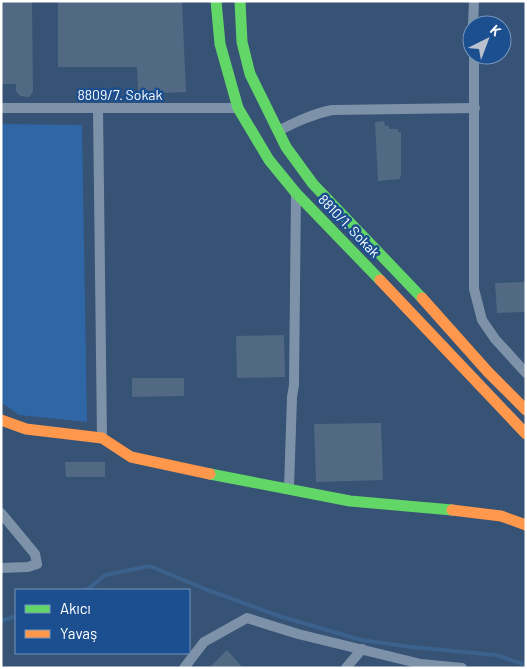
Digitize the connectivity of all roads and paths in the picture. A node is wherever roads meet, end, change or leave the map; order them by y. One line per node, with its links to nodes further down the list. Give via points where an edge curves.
1 (216, 1): 8 (street, 8810/1. Sokak, via 220,44)
2 (240, 1): 10 (street, 8810/1. Sokak, via 242,42 250,74)
3 (474, 1): 4 (street)
4 (473, 15)
5 (474, 65): 9 (street)
6 (1, 108): 7 (street, 8809/7. Sokak)
7 (98, 108): 8 (street, 8809/7. Sokak); 16 (street)
8 (238, 108): 11 (street, 8810/1. Sokak, via 269,160)
9 (474, 108): 10 (street, via 332,110 298,120); 12 (street, via 474,289 482,320)
10 (278, 131): 13 (street, 8810/1. Sokak, via 313,184)
11 (296, 193): 15 (street, 8810/1. Sokak); 17 (street, via 294,385)
12 (526, 373)
13 (526, 410)
14 (1, 420): 16 (street, via 26,429)
15 (526, 434)
16 (102, 438): 17 (street, via 131,457)
17 (289, 488): 19 (street, via 350,501 501,516)
18 (1, 513): 21 (street)
19 (526, 525)
20 (1, 529): 21 (street)
21 (15, 529): 22 (street, via 35,554 37,564)
22 (1, 568)
23 (362, 650): 24 (street, via 247,618 204,642); 25 (street); 26 (street, via 421,664)
24 (184, 668)
25 (346, 668)
26 (462, 668)

